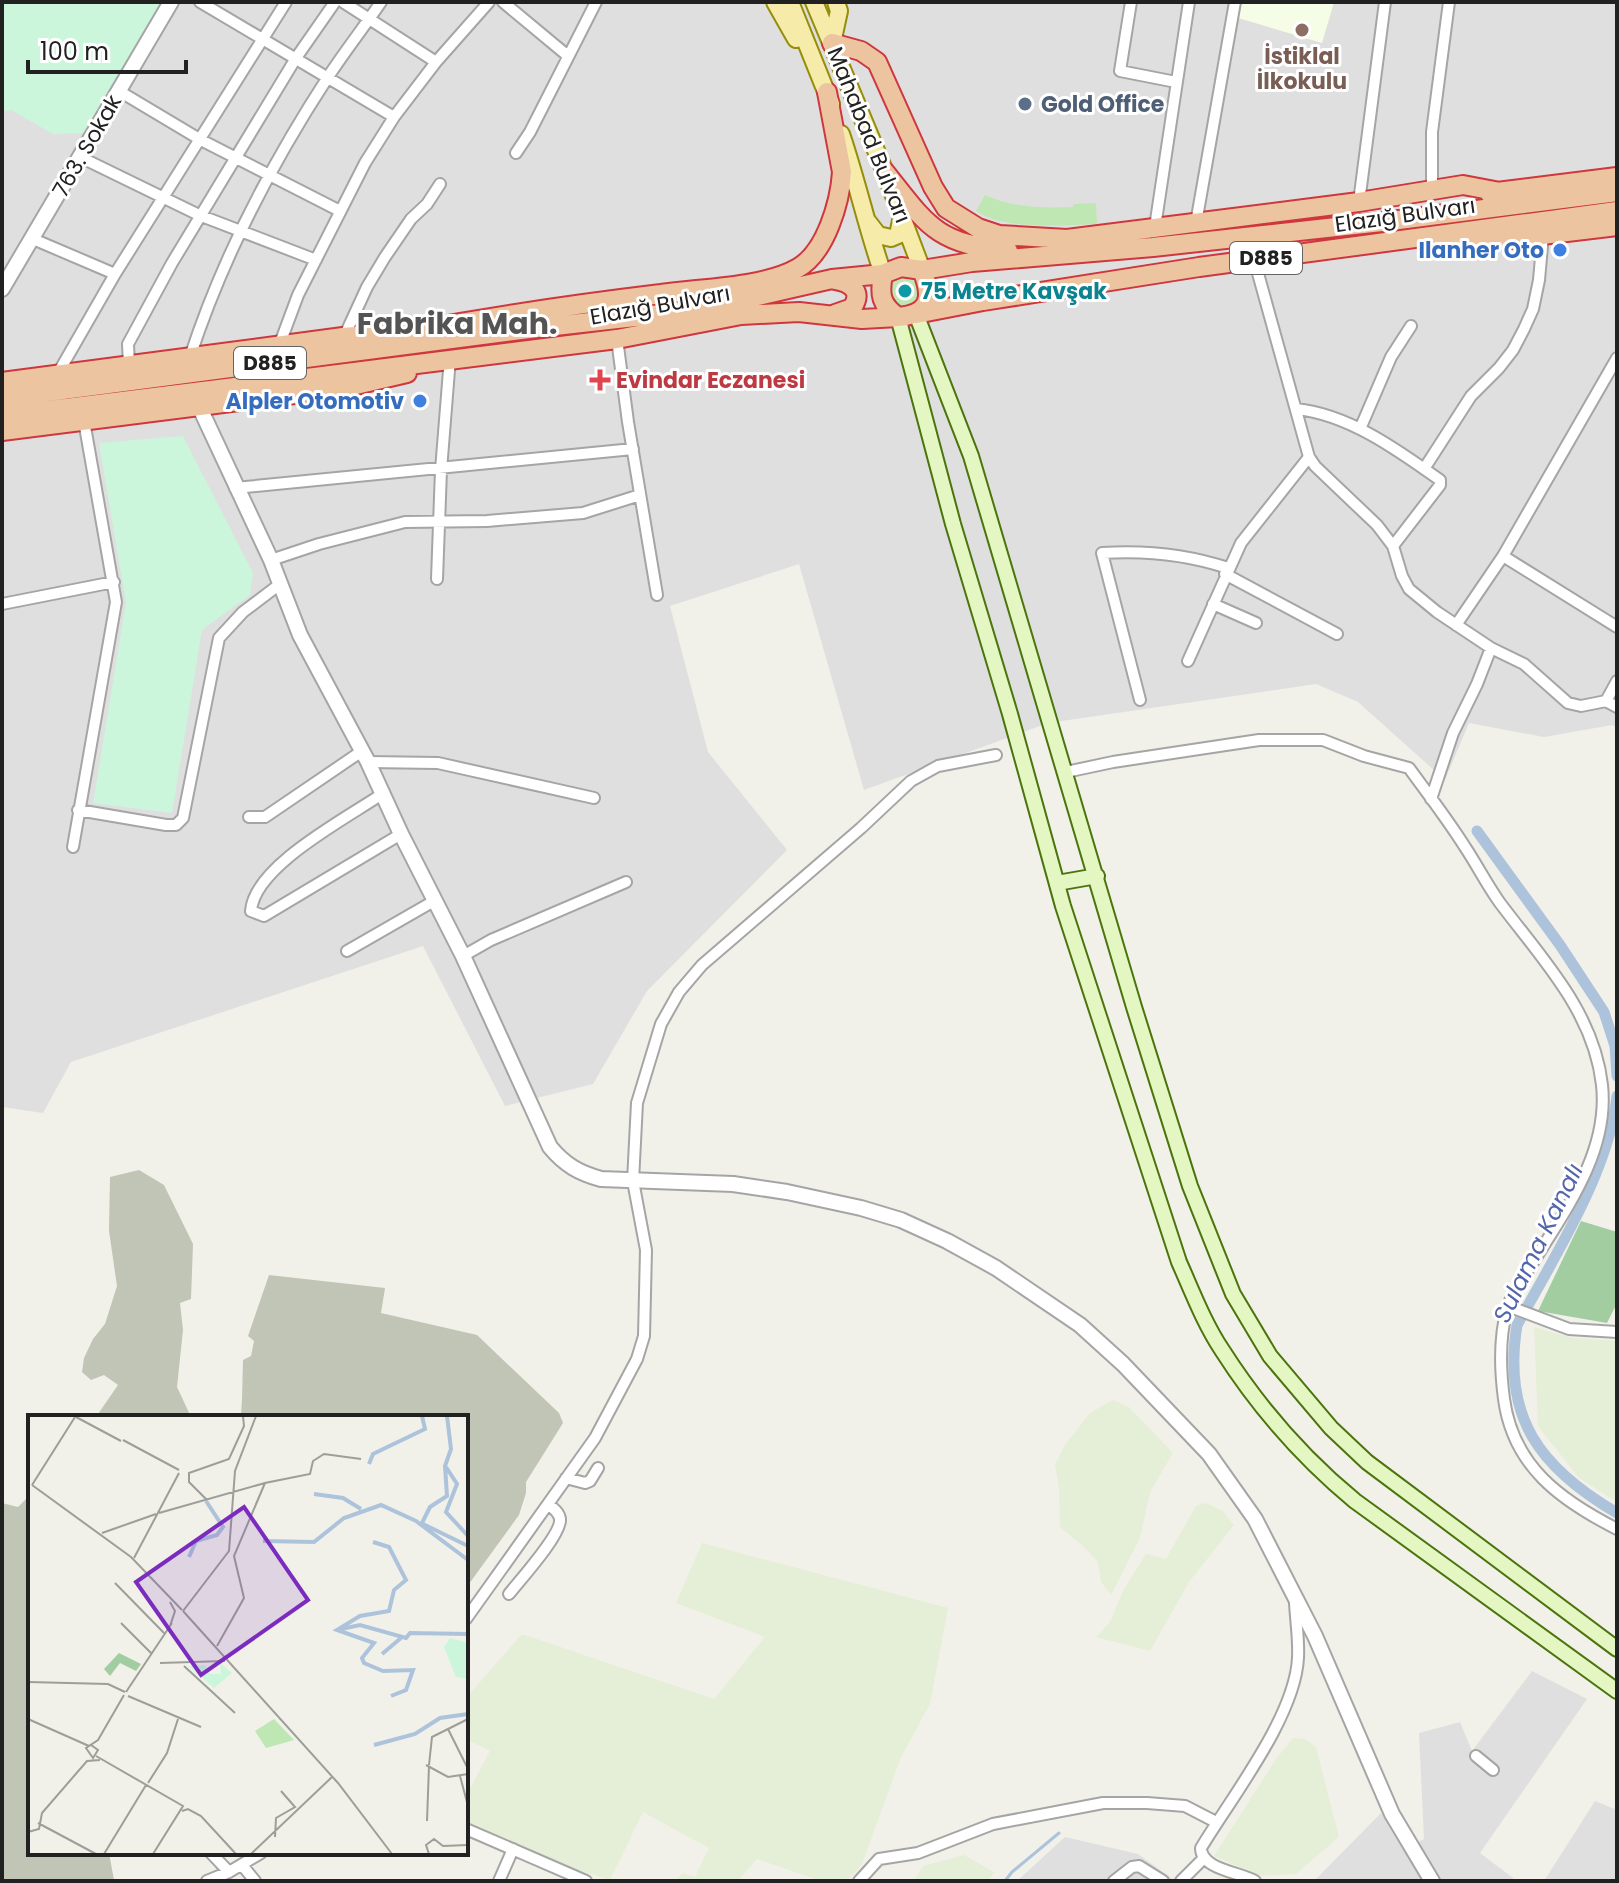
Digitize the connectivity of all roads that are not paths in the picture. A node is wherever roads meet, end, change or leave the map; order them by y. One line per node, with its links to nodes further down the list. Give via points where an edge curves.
1 (171, 2): 27 (street, 763. Sokak)
2 (200, 2): 20 (street)
3 (286, 2): 20 (street)
4 (335, 2): 23 (street)
5 (343, 2): 19 (street)
6 (381, 2): 19 (street)
7 (489, 2): 24 (street)
8 (503, 2): 22 (street)
9 (596, 2): 22 (street)
10 (775, 2): 28 (main road)
11 (790, 2): 28 (main road, Mahabad Bulvarı)
12 (814, 2): 21 (main road, Mahabad Bulvarı)
13 (836, 2): 21 (main road)
14 (1131, 2): 26 (street, via 1120,71)
15 (1189, 2): 26 (street)
16 (1235, 2): 49 (street)
17 (1385, 2): 42 (street)
18 (1449, 2): 38 (street, via 1432,132)
19 (369, 20): 24 (street); 25 (street)
20 (263, 40): 23 (street); 30 (street)
21 (832, 43): 34 (main road, Mahabad Bulvarı); 51 (highway, via 877,62 933,187 946,208 961,219 1020,238 1067,239)
22 (568, 56): 31 (street)
23 (296, 58): 25 (street); 33 (street)
24 (436, 62): 29 (street)
25 (328, 77): 29 (street); 35 (street)
26 (1176, 82): 51 (street)
27 (119, 91): 30 (street); 32 (street, 763. Sokak)
28 (827, 92): 47 (main road, Mahabad Bulvarı); 68 (highway, via 842,172 837,209 814,252 798,268 750,282)
29 (394, 117): 43 (street)
30 (201, 140): 33 (street); 41 (street)
31 (516, 153)
32 (80, 157): 41 (street); 54 (street, 763. Sokak)
33 (235, 157): 35 (street); 45 (street)
34 (885, 172): 46 (main road, Mahabad Bulvarı); 56 (highway, via 927,224 952,240 971,247)
35 (270, 175): 43 (street); 52 (street)
36 (1617, 177): 39 (highway)
37 (440, 184): 69 (street, via 385,257)
38 (1432, 191): 39 (highway, via 1463,185); 42 (highway)
39 (1500, 192): 48 (highway, via 1440,200)
40 (1617, 192): 48 (highway, Elazığ Bulvarı / D885)
41 (164, 199): 45 (street); 60 (street)
42 (1359, 202): 49 (highway)
43 (340, 211): 58 (street)
44 (1617, 211): 55 (highway, Elazığ Bulvarı / D885)
45 (199, 215): 52 (street); 75 (street, via 128,344)
46 (902, 215): 47 (main road, via 898,235 891,238 878,235); 59 (main road, Mahabad Bulvarı)
47 (867, 221): 61 (main road, Mahabad Bulvarı)
48 (1391, 221): 56 (highway, Elazığ Bulvarı / D885)
49 (1196, 223): 51 (highway)
50 (1617, 226): 53 (highway)
51 (1155, 227)
52 (242, 231): 58 (street); 72 (street)
53 (1543, 235): 55 (highway, via 1477,243); 87 (street, via 1533,309 1518,340 1471,396)
54 (33, 239): 60 (street); 63 (street, 763. Sokak)
55 (1402, 240): 57 (highway, Elazığ Bulvarı / D885)
56 (1054, 255): 59 (highway, Elazığ Bulvarı / D885)
57 (1254, 259): 65 (highway, Elazığ Bulvarı / D885); 80 (street)
58 (316, 260): 71 (street)
59 (922, 270): 61 (highway, via 901,267); 65 (highway, via 930,293 923,308)
60 (115, 274): 76 (street)
61 (883, 274): 62 (highway, Elazığ Bulvarı / D885); 65 (highway, via 881,298 888,310)
62 (832, 279): 64 (highway, via 852,285 857,300 852,308); 67 (highway, Elazığ Bulvarı / D885, via 697,310)
63 (2, 289)
64 (832, 314): 65 (highway, Elazığ Bulvarı / D885, via 862,319); 70 (highway, Elazığ Bulvarı / D885, via 741,315)
65 (907, 316): 114 (main road, via 971,456); 124 (main road, via 953,524)
66 (1411, 326): 83 (street, via 1391,357)
67 (537, 328): 68 (highway); 78 (highway, Elazığ Bulvarı / D885)
68 (414, 331): 69 (highway)
69 (343, 337): 71 (highway)
70 (617, 339): 73 (highway, Elazığ Bulvarı / D885); 85 (street)
71 (279, 346): 72 (highway)
72 (190, 357): 75 (highway)
73 (450, 358): 79 (highway, via 343,388); 81 (highway, Elazığ Bulvarı / D885); 88 (street)
74 (1617, 358): 93 (street)
75 (129, 365): 76 (highway)
76 (57, 375): 77 (highway)
77 (2, 382)
78 (2, 398)
79 (199, 406): 82 (highway); 89 (street)
80 (1296, 409): 83 (street, via 1317,411); 86 (street)
81 (2, 416)
82 (84, 421): 84 (highway); 97 (street)
83 (1360, 429): 87 (street)
84 (2, 431)
85 (633, 449): 88 (street); 90 (street)
86 (1309, 457): 92 (street); 95 (street, via 1241,543)
87 (1424, 469): 92 (street, via 1440,485)
88 (441, 470): 89 (street); 91 (street)
89 (235, 488): 94 (street)
90 (640, 495): 91 (street, via 583,513); 99 (street)
91 (439, 521): 94 (street, via 405,522); 96 (street)
92 (1393, 546): 103 (street, via 1409,589)
93 (1503, 556): 103 (street); 104 (street)
94 (271, 560): 98 (street)
95 (1227, 571): 101 (street); 105 (street); 109 (street, via 1168,552 1102,553)
96 (437, 579)
97 (114, 582): 100 (street); 118 (street, via 116,602)
98 (280, 584): 113 (street, via 300,635); 118 (street, via 219,638 183,818 166,825)
99 (657, 595)
100 (2, 604)
101 (1213, 604): 102 (street); 107 (street)
102 (1256, 623)
103 (1456, 625): 106 (street)
104 (1617, 627)
105 (1337, 634)
106 (1491, 648): 110 (street, via 1524,664 1568,703); 117 (street)
107 (1188, 661)
108 (1617, 681): 110 (street)
109 (1140, 700)
110 (1606, 701): 111 (street)
111 (1617, 707)
112 (996, 755): 128 (street, via 938,766 911,781 702,965 661,1024 646,1069 637,1103)
113 (365, 756): 115 (street); 116 (street, via 438,763); 119 (street, via 265,817)
114 (1066, 772): 117 (street, via 1259,740 1323,740 1409,768); 122 (main road)
115 (382, 794): 120 (street); 120 (street, via 280,864 255,894 251,911 264,916)
116 (594, 798)
117 (1431, 799): 129 (street, via 1573,1001 1596,1054 1602,1084 1604,1107 1593,1154)
118 (78, 810): 121 (street)
119 (249, 817)
120 (401, 834): 125 (street)
121 (73, 847)
122 (1097, 876): 124 (main road); 138 (main road, via 1190,1186 1233,1294 1270,1356 1367,1462)
123 (626, 882): 127 (street)
124 (1057, 883): 139 (main road, via 1179,1262 1221,1349 1278,1427 1320,1472)
125 (434, 901): 126 (street); 127 (street)
126 (347, 951)
127 (463, 956): 128 (street, via 550,1147 566,1165 585,1175)
128 (633, 1181): 132 (street, via 646,1250 644,1336 595,1438); 135 (street, via 733,1184 861,1208 901,1220 996,1268 1080,1325 1209,1454 1255,1519)
129 (1512, 1308): 130 (street, via 1569,1329); 134 (street, via 1501,1339 1510,1432 1554,1490)
130 (1617, 1332)
131 (598, 1468): 132 (street, via 585,1483)
132 (566, 1478): 133 (street)
133 (548, 1504): 136 (street, via 559,1514 555,1534); 137 (street)
134 (1617, 1529)
135 (1294, 1593): 142 (street, via 1298,1660 1293,1683 1253,1769); 159 (street, via 1392,1814)
136 (509, 1594)
137 (468, 1616)
138 (1617, 1649)
139 (1617, 1691)
140 (1476, 1756): 141 (street)
141 (1493, 1770)
142 (1216, 1822): 147 (street, via 1201,1848); 154 (street, via 1185,1806 1103,1803 993,1824 918,1853 879,1859)
143 (468, 1830): 144 (street)
144 (513, 1849): 152 (street); 153 (street)
145 (213, 1855): 149 (street)
146 (258, 1855): 148 (street)
147 (1203, 1859): 157 (street); 158 (street)
148 (242, 1865): 149 (street); 151 (street)
149 (229, 1872): 150 (street)
150 (214, 1880)
151 (255, 1881)
152 (499, 1881)
153 (586, 1881)
154 (859, 1881)
155 (1114, 1881): 156 (street, via 1139,1866)
156 (1163, 1881)
157 (1181, 1881)
158 (1255, 1881)
159 (1432, 1881)

